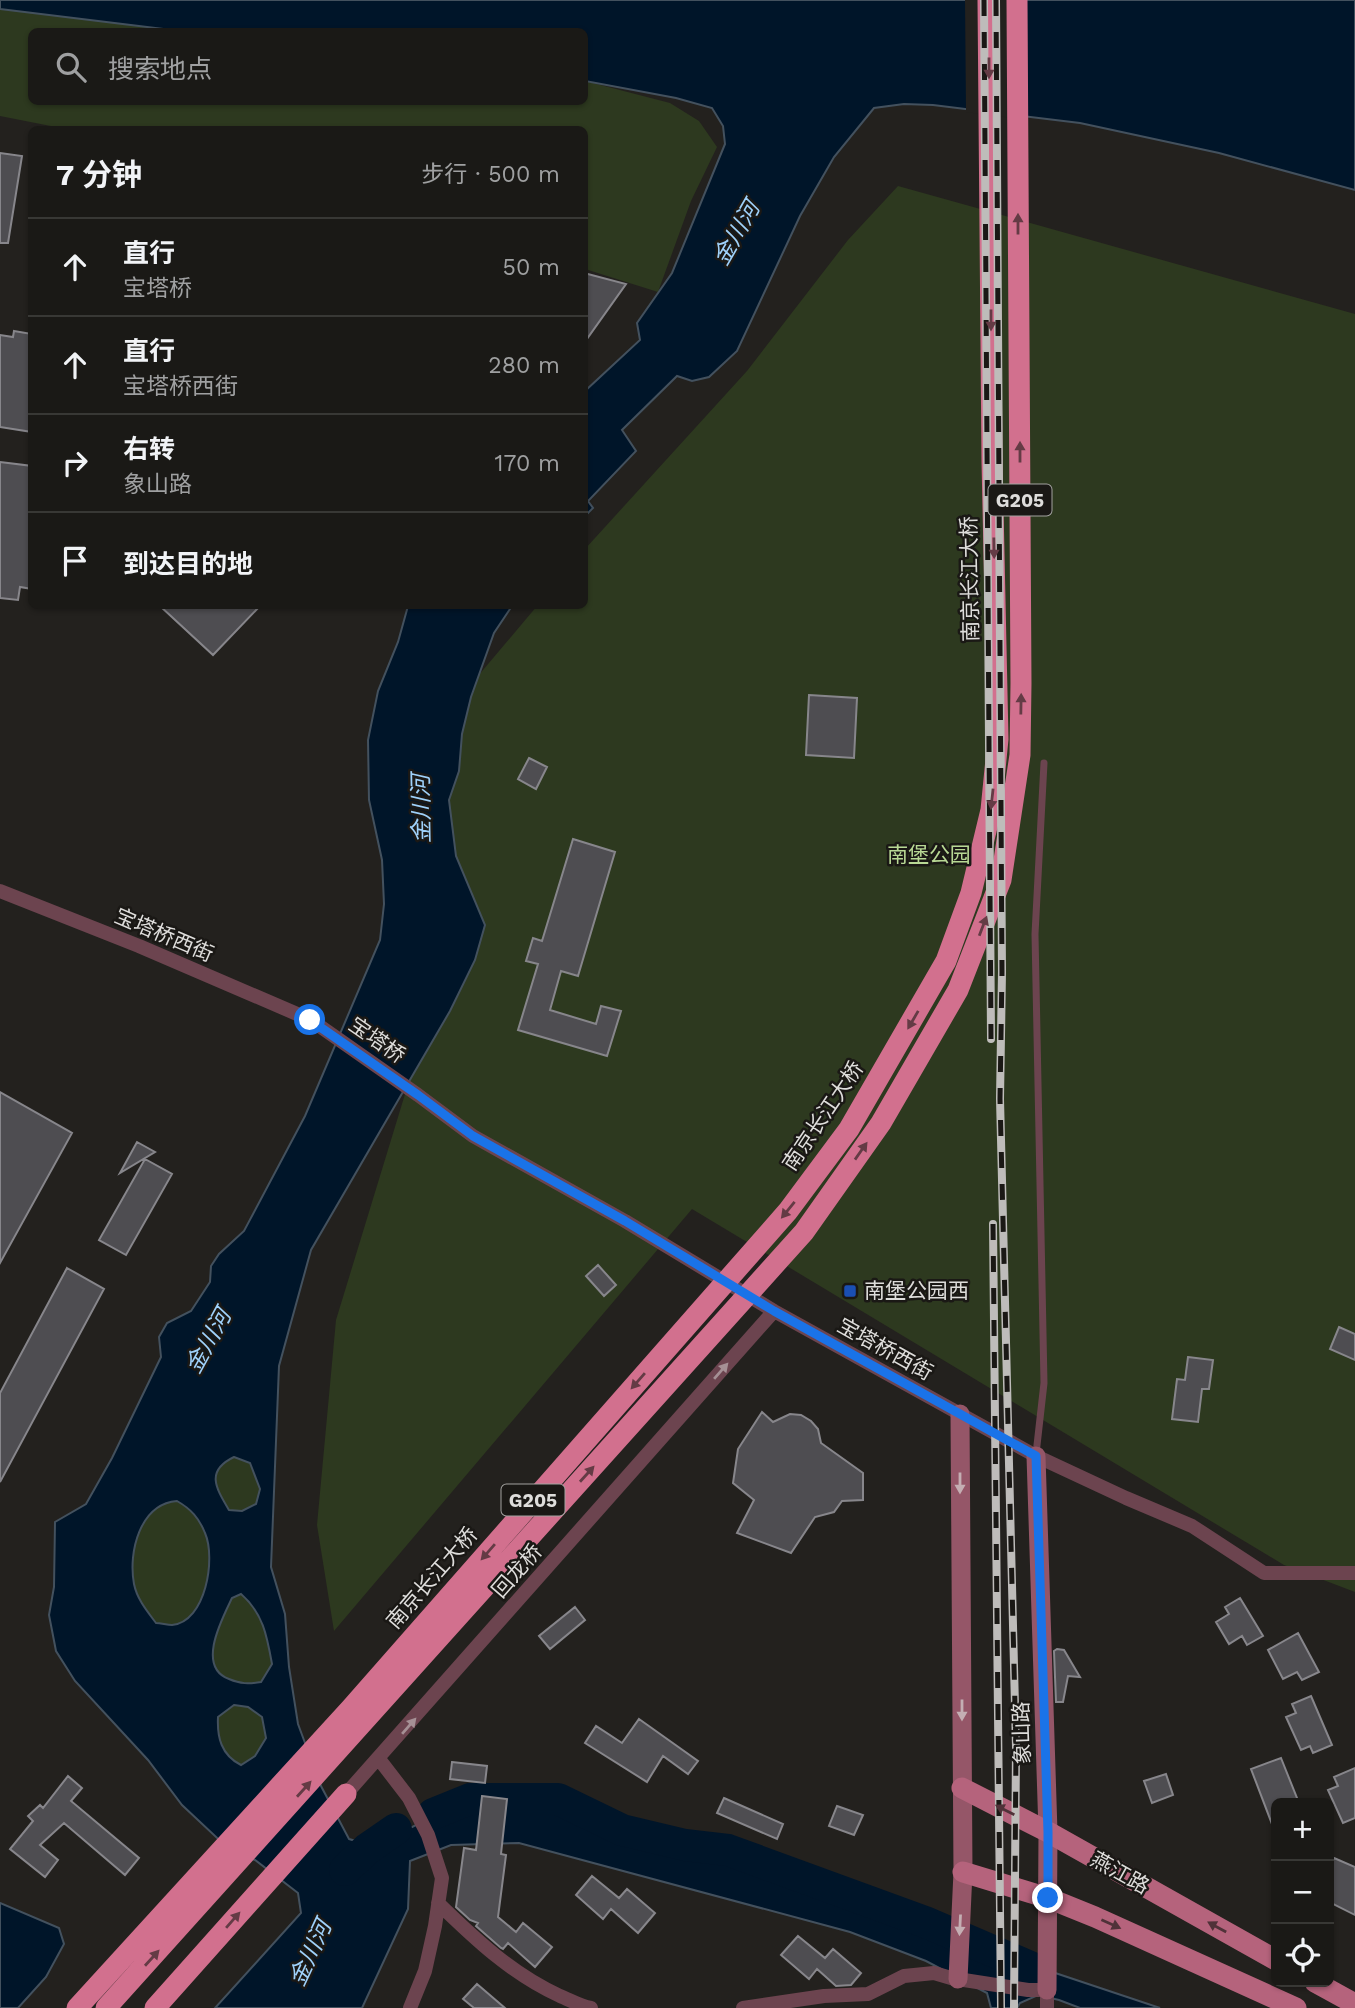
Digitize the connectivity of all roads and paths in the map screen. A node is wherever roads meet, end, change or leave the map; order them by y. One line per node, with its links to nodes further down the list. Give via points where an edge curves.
1 (988, 0): 23 (highway, 南京长江大桥 / G205, one-way to 23, via 998,739 991,810 971,893 946,961 849,1129 788,1211 351,1708)
2 (1017, 0): 24 (highway, G205, one-way to 2, via 804,1232 881,1123 958,990 1001,880 1020,755)
3 (1044, 763): 9 (lane, via 1035,934 1044,1383)
4 (0, 891): 5 (street, 宝塔桥西街)
5 (310, 1020): 6 (street, 宝塔桥)
6 (418, 1095): 7 (street, 宝塔桥西街, via 473,1136)
7 (774, 1311): 8 (street, 宝塔桥西街); 11 (street, 回龙桥, one-way to 7)
8 (960, 1414): 9 (street, 宝塔桥西街); 12 (street, one-way to 12)
9 (1036, 1456): 10 (street, 宝塔桥西街, via 1192,1526 1264,1573); 14 (street, 象山路)
10 (1355, 1573)
11 (379, 1759): 13 (street, 回龙桥); 16 (street, via 409,1798 428,1835 442,1878)
12 (962, 1788): 14 (main road, 燕江路, one-way to 12); 15 (street)
13 (346, 1794): 25 (highway, one-way to 13)
14 (1048, 1832): 17 (street, 象山路); 18 (main road, 燕江路, one-way to 14)
15 (963, 1872): 17 (main road); 19 (street, one-way to 19)
16 (438, 1903): 26 (street, via 425,1971); 27 (street, via 508,1966 551,1992)
17 (1048, 1904): 21 (street, 象山路); 29 (main road, one-way to 29, via 1095,1917)
18 (1271, 1957)
19 (958, 1978): 21 (street, via 1028,1990); 28 (street, via 934,1973 904,1976 868,1994)
20 (1324, 1987): 22 (main road)
21 (1047, 1999)
22 (1355, 2004)
23 (77, 2008)
24 (106, 2008)
25 (155, 2008)
26 (410, 2008)
27 (591, 2008)
28 (743, 2008)
29 (1296, 2008)

